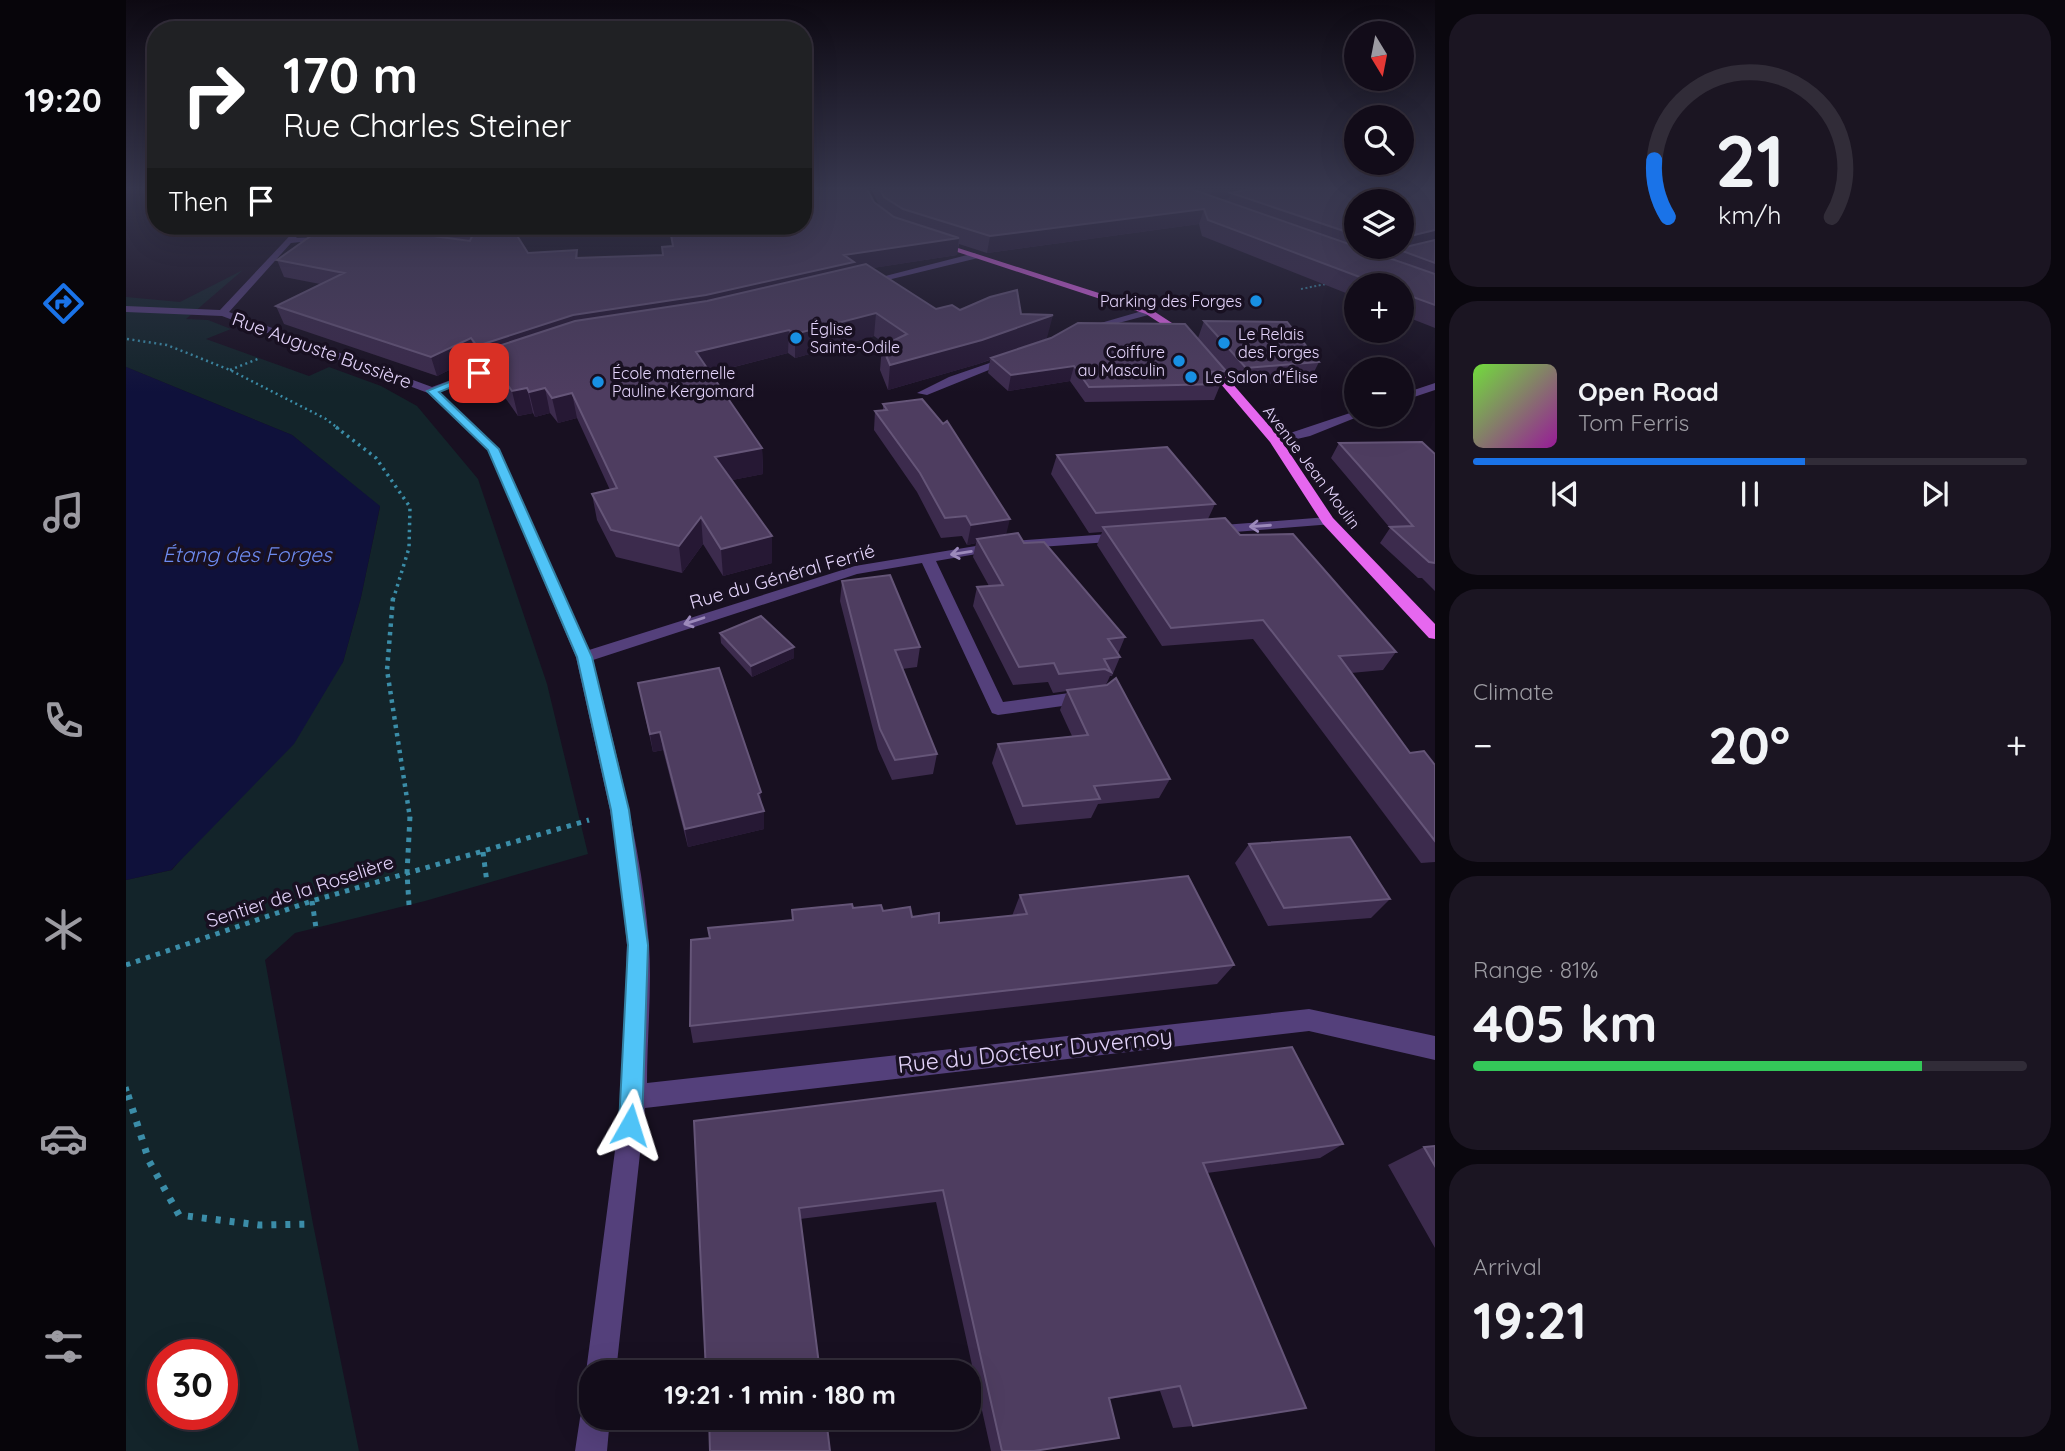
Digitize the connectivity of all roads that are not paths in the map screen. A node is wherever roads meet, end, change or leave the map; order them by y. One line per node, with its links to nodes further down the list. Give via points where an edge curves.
1 (276, 257): 7 (street)
2 (972, 257): 4 (street)
3 (977, 257): 6 (main road)
4 (858, 284)
5 (126, 309): 7 (street, Rue Auguste Bussière)
6 (1149, 312): 8 (street); 9 (main road)
7 (223, 313): 14 (street, Rue Auguste Bussière)
8 (1076, 331)
9 (1193, 343)
10 (1201, 354): 18 (main road, Avenue Jean Moulin)
11 (520, 357): 14 (street)
12 (1017, 357): 15 (street)
13 (1435, 386): 16 (street)
14 (432, 391): 24 (street, Rue Auguste Bussière, via 493,449)
15 (923, 393)
16 (1414, 394)
17 (1344, 419): 18 (street)
18 (1275, 440): 19 (main road, Avenue Jean Moulin)
19 (1328, 521): 20 (street, one-way to 20); 23 (main road, Avenue Jean Moulin)
20 (1199, 531)
21 (1145, 535): 22 (street, Rue du Général Ferrié, one-way to 22, via 1000,546)
22 (927, 558): 24 (street, Rue du Général Ferrié, one-way to 24, via 855,570); 25 (street, via 998,709)
23 (1435, 634)
24 (584, 657): 27 (street, Rue Auguste Bussière, via 620,810 638,945)
25 (1098, 696)
26 (1435, 1048): 27 (street, Rue du Docteur Duvernoy, via 1309,1020)
27 (634, 1097): 28 (street, Rue Auguste Bussière)
28 (602, 1360)
29 (594, 1430): 30 (street)
30 (591, 1451)

